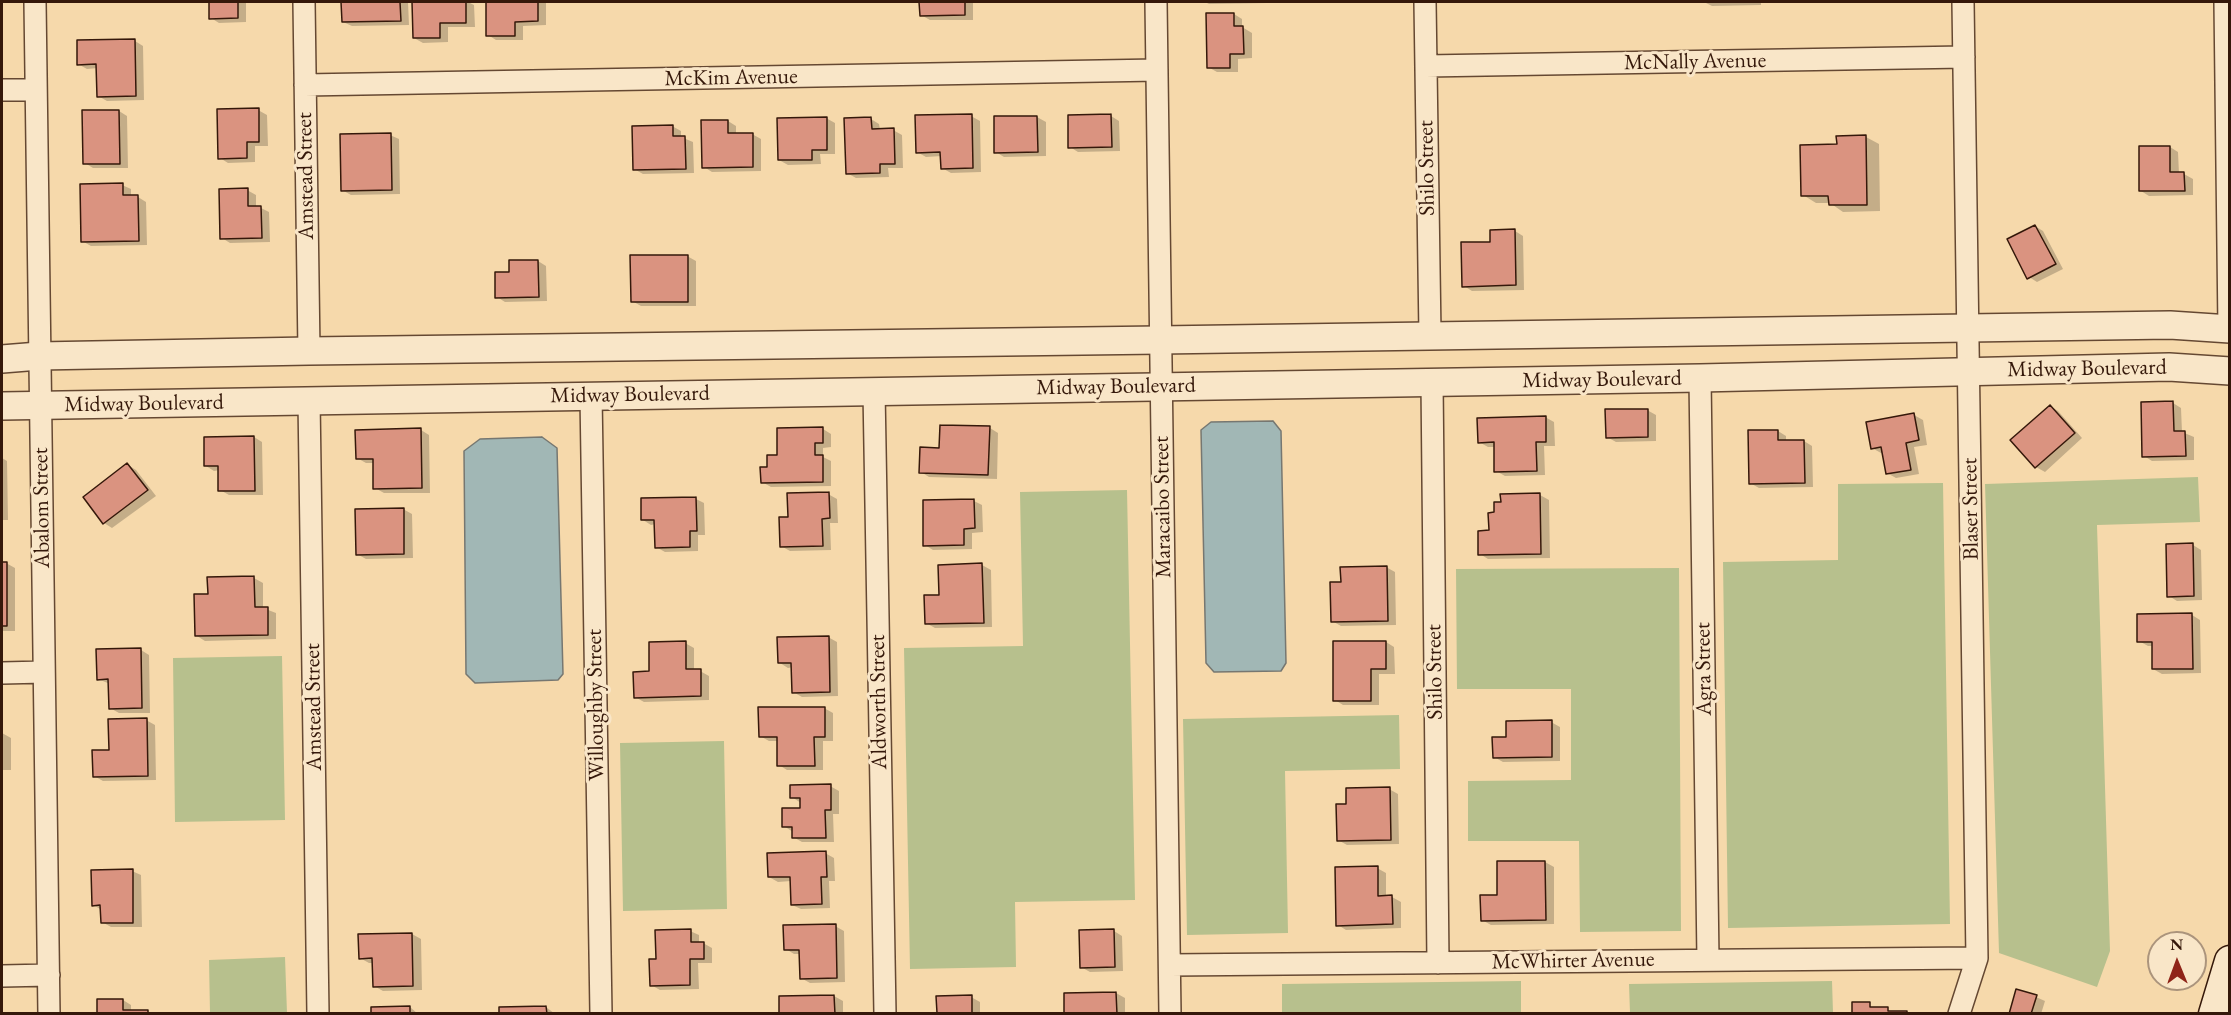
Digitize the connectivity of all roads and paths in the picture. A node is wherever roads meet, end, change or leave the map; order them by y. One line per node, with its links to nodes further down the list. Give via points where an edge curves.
1 (35, 2): 12 (street, Abalom Street)
2 (304, 2): 10 (street, Amstead Street)
3 (1156, 2): 9 (street, Maracaibo Street)
4 (1425, 2): 8 (street, Shilo Street)
5 (1963, 2): 7 (street, Blaser Street)
6 (2225, 2): 14 (street)
7 (1964, 57): 8 (street, McNally Avenue); 13 (street, Blaser Street)
8 (1426, 66): 15 (street, Shilo Street)
9 (1157, 70): 10 (street, McKim Avenue); 16 (street, Maracaibo Street)
10 (305, 85): 17 (street, Amstead Street)
11 (2, 90): 12 (street)
12 (36, 90): 18 (street, Abalom Street)
13 (1968, 328): 14 (street, Midway Boulevard, via 2170,325); 15 (street, Midway Boulevard); 21 (street, Blaser Street)
14 (2229, 329)
15 (1430, 335): 16 (street, Midway Boulevard)
16 (1160, 340): 17 (street, Midway Boulevard); 24 (street, Maracaibo Street)
17 (309, 351): 18 (street, Midway Boulevard)
18 (39, 356): 19 (street, Midway Boulevard); 29 (street, Abalom Street)
19 (2, 359)
20 (2229, 371): 21 (street, Midway Boulevard, via 2169,367)
21 (1969, 372): 22 (street, Midway Boulevard); 32 (street, Blaser Street)
22 (1700, 378): 23 (street, Midway Boulevard); 33 (street, Agra Street)
23 (1432, 382): 24 (street, Midway Boulevard); 35 (street, Shilo Street)
24 (1162, 386): 25 (street, Midway Boulevard); 36 (street, Maracaibo Street)
25 (874, 391): 26 (street, Midway Boulevard); 42 (street, Aldworth Street)
26 (591, 396): 27 (street, Midway Boulevard); 41 (street, Willoughby Street)
27 (309, 400): 29 (street, Midway Boulevard); 40 (street, Amstead Street)
28 (2, 406): 29 (street, Midway Boulevard)
29 (40, 406): 30 (street, Abalom Street)
30 (44, 672): 31 (street); 37 (street, Abalom Street)
31 (2, 673)
32 (1977, 958): 33 (street, McWhirter Avenue); 44 (street, Blaser Street)
33 (1708, 960): 35 (street, McWhirter Avenue)
34 (2229, 961): 45 (main road)
35 (1438, 963): 36 (street, McWhirter Avenue)
36 (1170, 965): 43 (street, Maracaibo Street)
37 (48, 975): 38 (street); 39 (street, Abalom Street)
38 (2, 976)
39 (49, 1014)
40 (318, 1014)
41 (601, 1014)
42 (885, 1014)
43 (1170, 1014)
44 (1959, 1014)
45 (2214, 1014)

